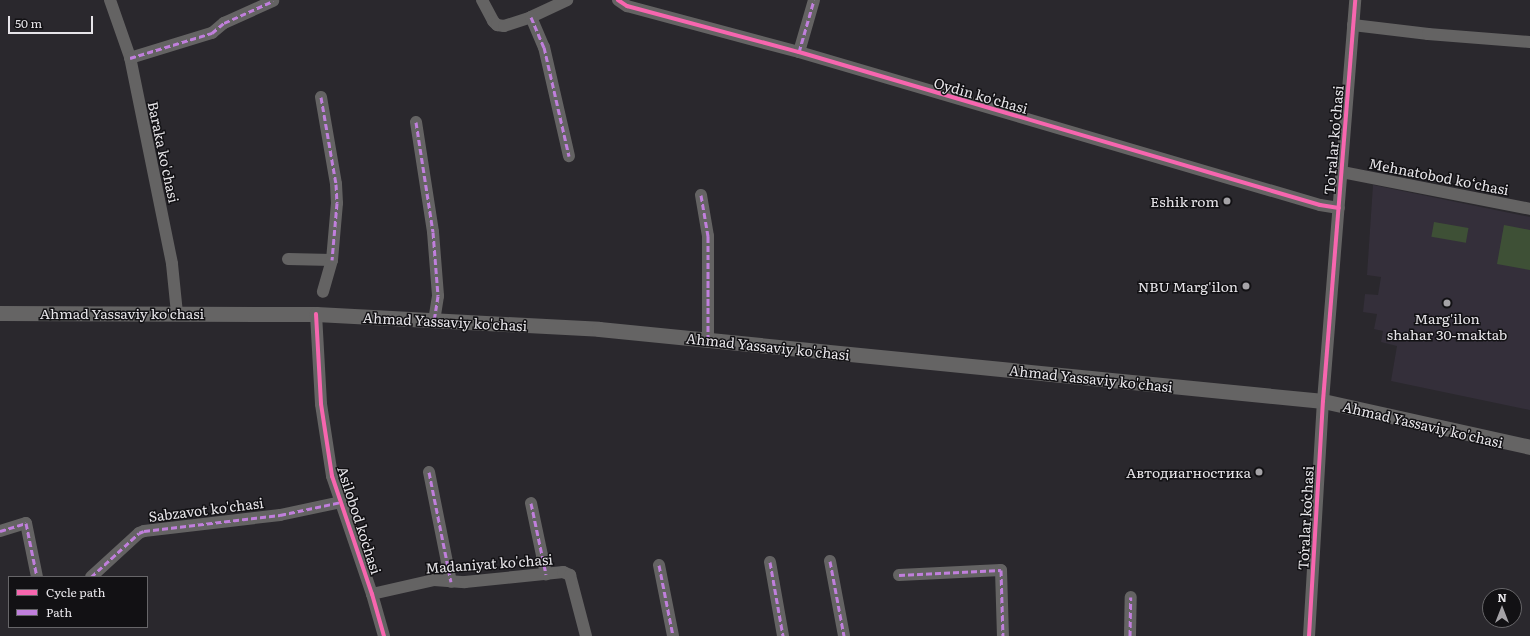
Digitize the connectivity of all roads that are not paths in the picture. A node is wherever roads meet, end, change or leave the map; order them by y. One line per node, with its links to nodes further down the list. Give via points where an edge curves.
1 (110, 0): 12 (street, Baraka ko'chasi)
2 (482, 0): 8 (street, via 497,25 504,26)
3 (567, 0): 8 (street)
4 (618, 0): 11 (street, Oydin ko'chasi, via 627,6)
5 (814, 0): 11 (street)
6 (1355, 0): 9 (street, To'ralar ko'chasi)
7 (273, 1): 12 (street, via 224,22 212,33)
8 (531, 16): 15 (street, via 544,47)
9 (1353, 25): 10 (street); 16 (street, To'ralar ko'chasi)
10 (1530, 42)
11 (799, 52): 18 (street, Oydin ko'chasi, via 1312,203)
12 (130, 58): 24 (street, Baraka ko'chasi, via 172,264)
13 (321, 97): 21 (street, via 336,184)
14 (416, 122): 26 (street, via 434,232 438,296)
15 (569, 156)
16 (1342, 172): 18 (street, To'ralar ko'chasi); 19 (street, Mehnatobod ko‘chasi)
17 (701, 195): 27 (street, via 708,236)
18 (1339, 208): 28 (street, To'ralar ko'chasi)
19 (1530, 209)
20 (288, 259): 21 (street)
21 (332, 260): 22 (street)
22 (323, 292)
23 (0, 312): 24 (main road, Ahmad Yassaviy ko'chasi)
24 (176, 313): 25 (main road, Ahmad Yassaviy ko'chasi)
25 (316, 314): 26 (main road, Ahmad Yassaviy ko'chasi); 31 (street, Asilobod koʻchasi, via 321,404 332,476)
26 (434, 320): 27 (main road, Ahmad Yassaviy ko'chasi, via 599,328)
27 (708, 339): 28 (main road, Ahmad Yassaviy ko'chasi)
28 (1323, 401): 29 (main road, Ahmad Yassaviy ko'chasi); 51 (street, Toʻralar koʻchasi)
29 (1530, 447)
30 (429, 472): 41 (street)
31 (341, 502): 40 (street, Sabzavot ko'chasi, via 280,515 144,531); 42 (street, Asilobod koʻchasi)
32 (531, 503): 37 (street)
33 (0, 531): 39 (street, via 26,523)
34 (830, 561): 48 (street)
35 (770, 562): 47 (street)
36 (659, 565): 46 (street)
37 (546, 574): 41 (street, Madaniyat ko'chasi); 45 (street, Madaniyat ko'chasi, via 563,572 570,575)
38 (899, 575): 49 (street, via 1001,570)
39 (37, 576)
40 (91, 576)
41 (451, 582): 42 (street, Madaniyat ko'chasi, via 434,580)
42 (372, 594): 44 (street, Asilobod koʻchasi)
43 (1130, 597): 50 (street)
44 (384, 636)
45 (586, 636)
46 (673, 636)
47 (783, 636)
48 (844, 636)
49 (1003, 636)
50 (1130, 636)
51 (1309, 636)

